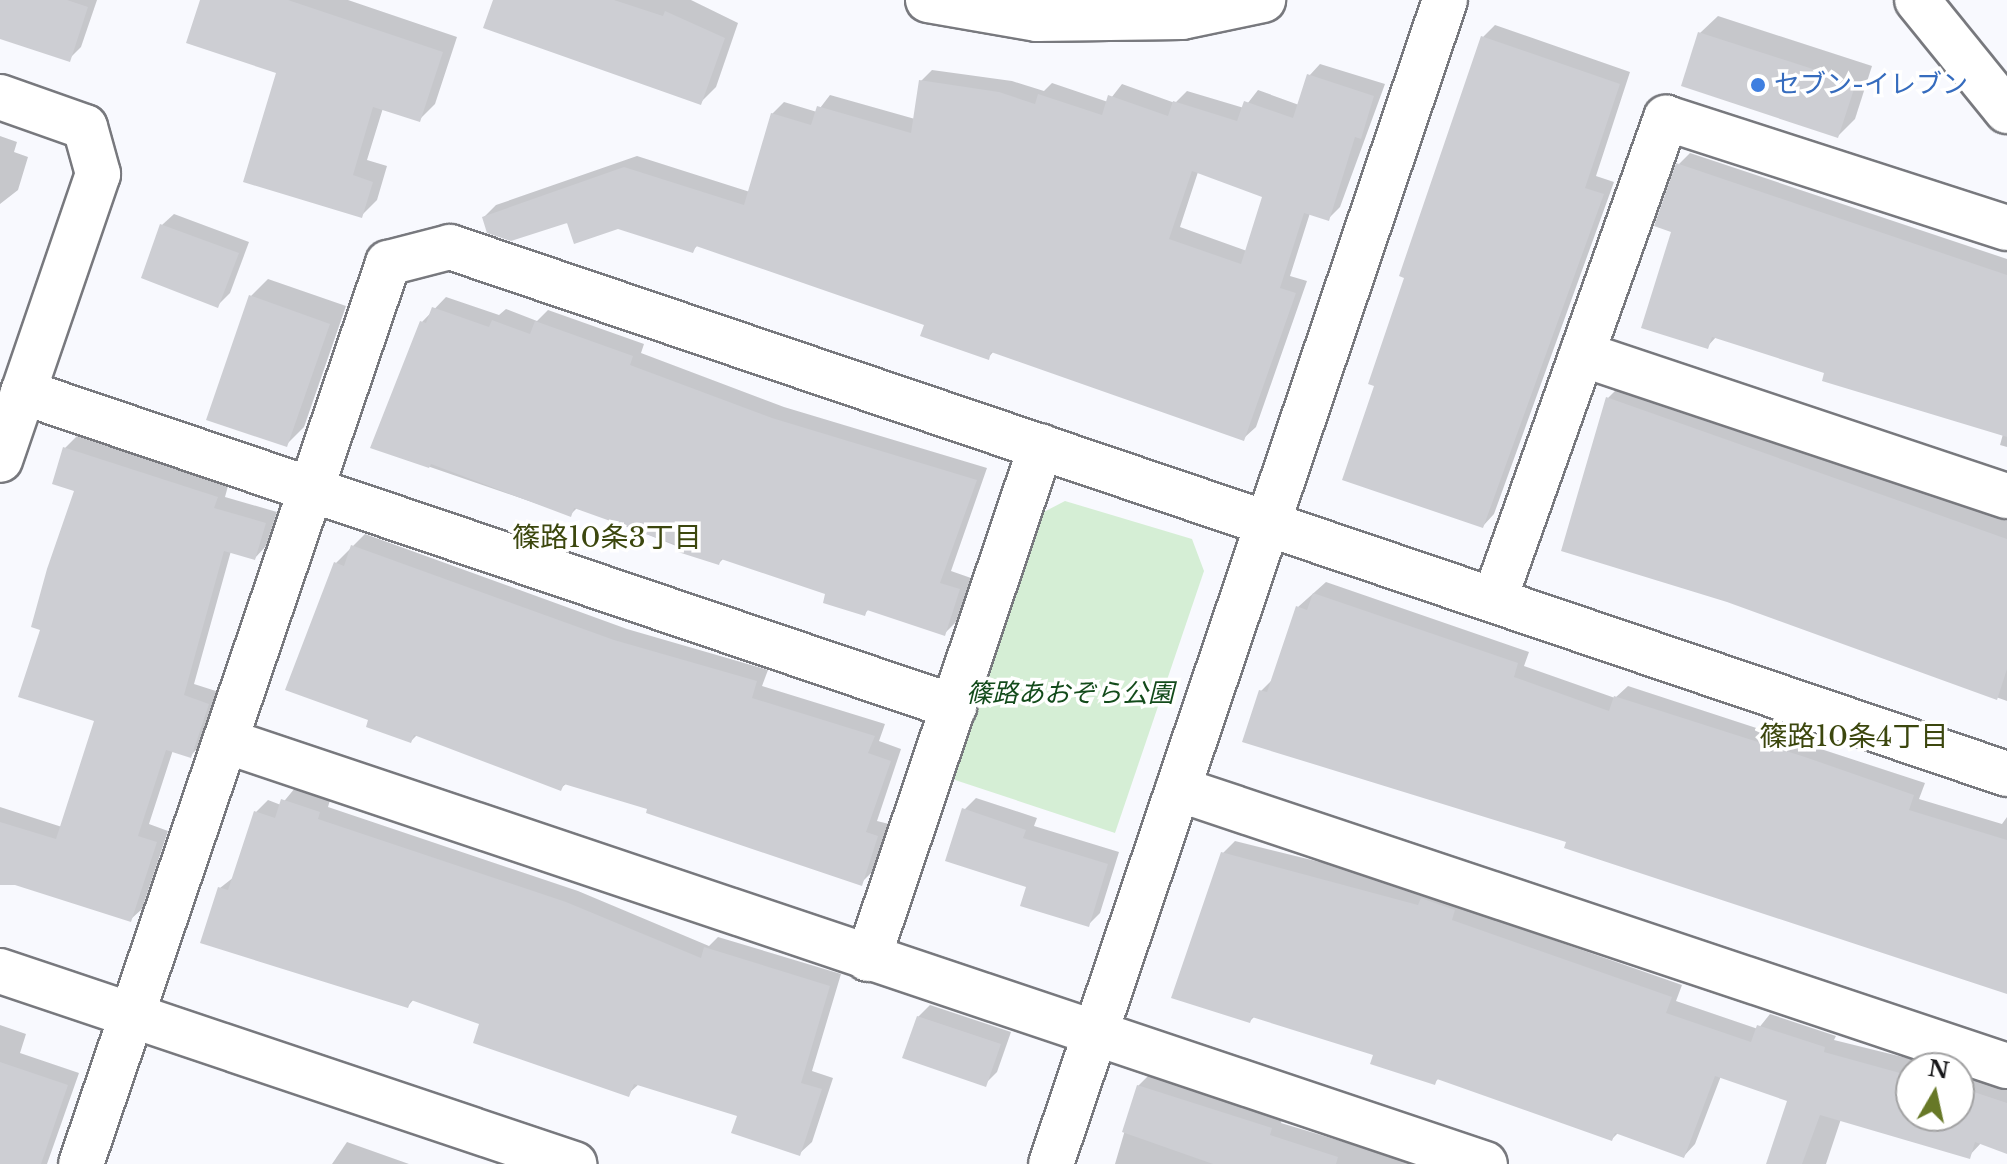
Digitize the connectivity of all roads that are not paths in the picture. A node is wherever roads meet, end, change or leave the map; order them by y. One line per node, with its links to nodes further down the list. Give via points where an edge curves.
1 (928, 0): 2 (street, via 1037,19 1182,17)
2 (1263, 0)
3 (1445, 0): 14 (street)
4 (1917, 0): 6 (street)
5 (0, 97): 9 (street, via 85,127 98,174)
6 (2007, 111)
7 (2007, 228): 8 (street, via 1666,118)
8 (1582, 354): 13 (street); 15 (street)
9 (23, 392): 11 (street); 12 (street)
10 (1041, 446): 12 (street, via 450,247 388,263); 14 (street); 16 (street)
11 (0, 460)
12 (311, 490): 16 (street); 17 (street)
13 (2007, 496)
14 (1268, 523): 15 (street); 19 (street)
15 (1495, 598): 18 (street)
16 (954, 707): 20 (street)
17 (226, 741): 20 (street); 22 (street)
18 (2007, 774)
19 (1178, 789): 23 (street); 24 (street)
20 (868, 959): 23 (street)
21 (0, 971): 22 (street)
22 (132, 1016): 25 (street); 26 (street)
23 (1095, 1035): 27 (street); 28 (street)
24 (2007, 1066)
25 (81, 1164)
26 (574, 1164)
27 (1051, 1164)
28 (1485, 1164)

